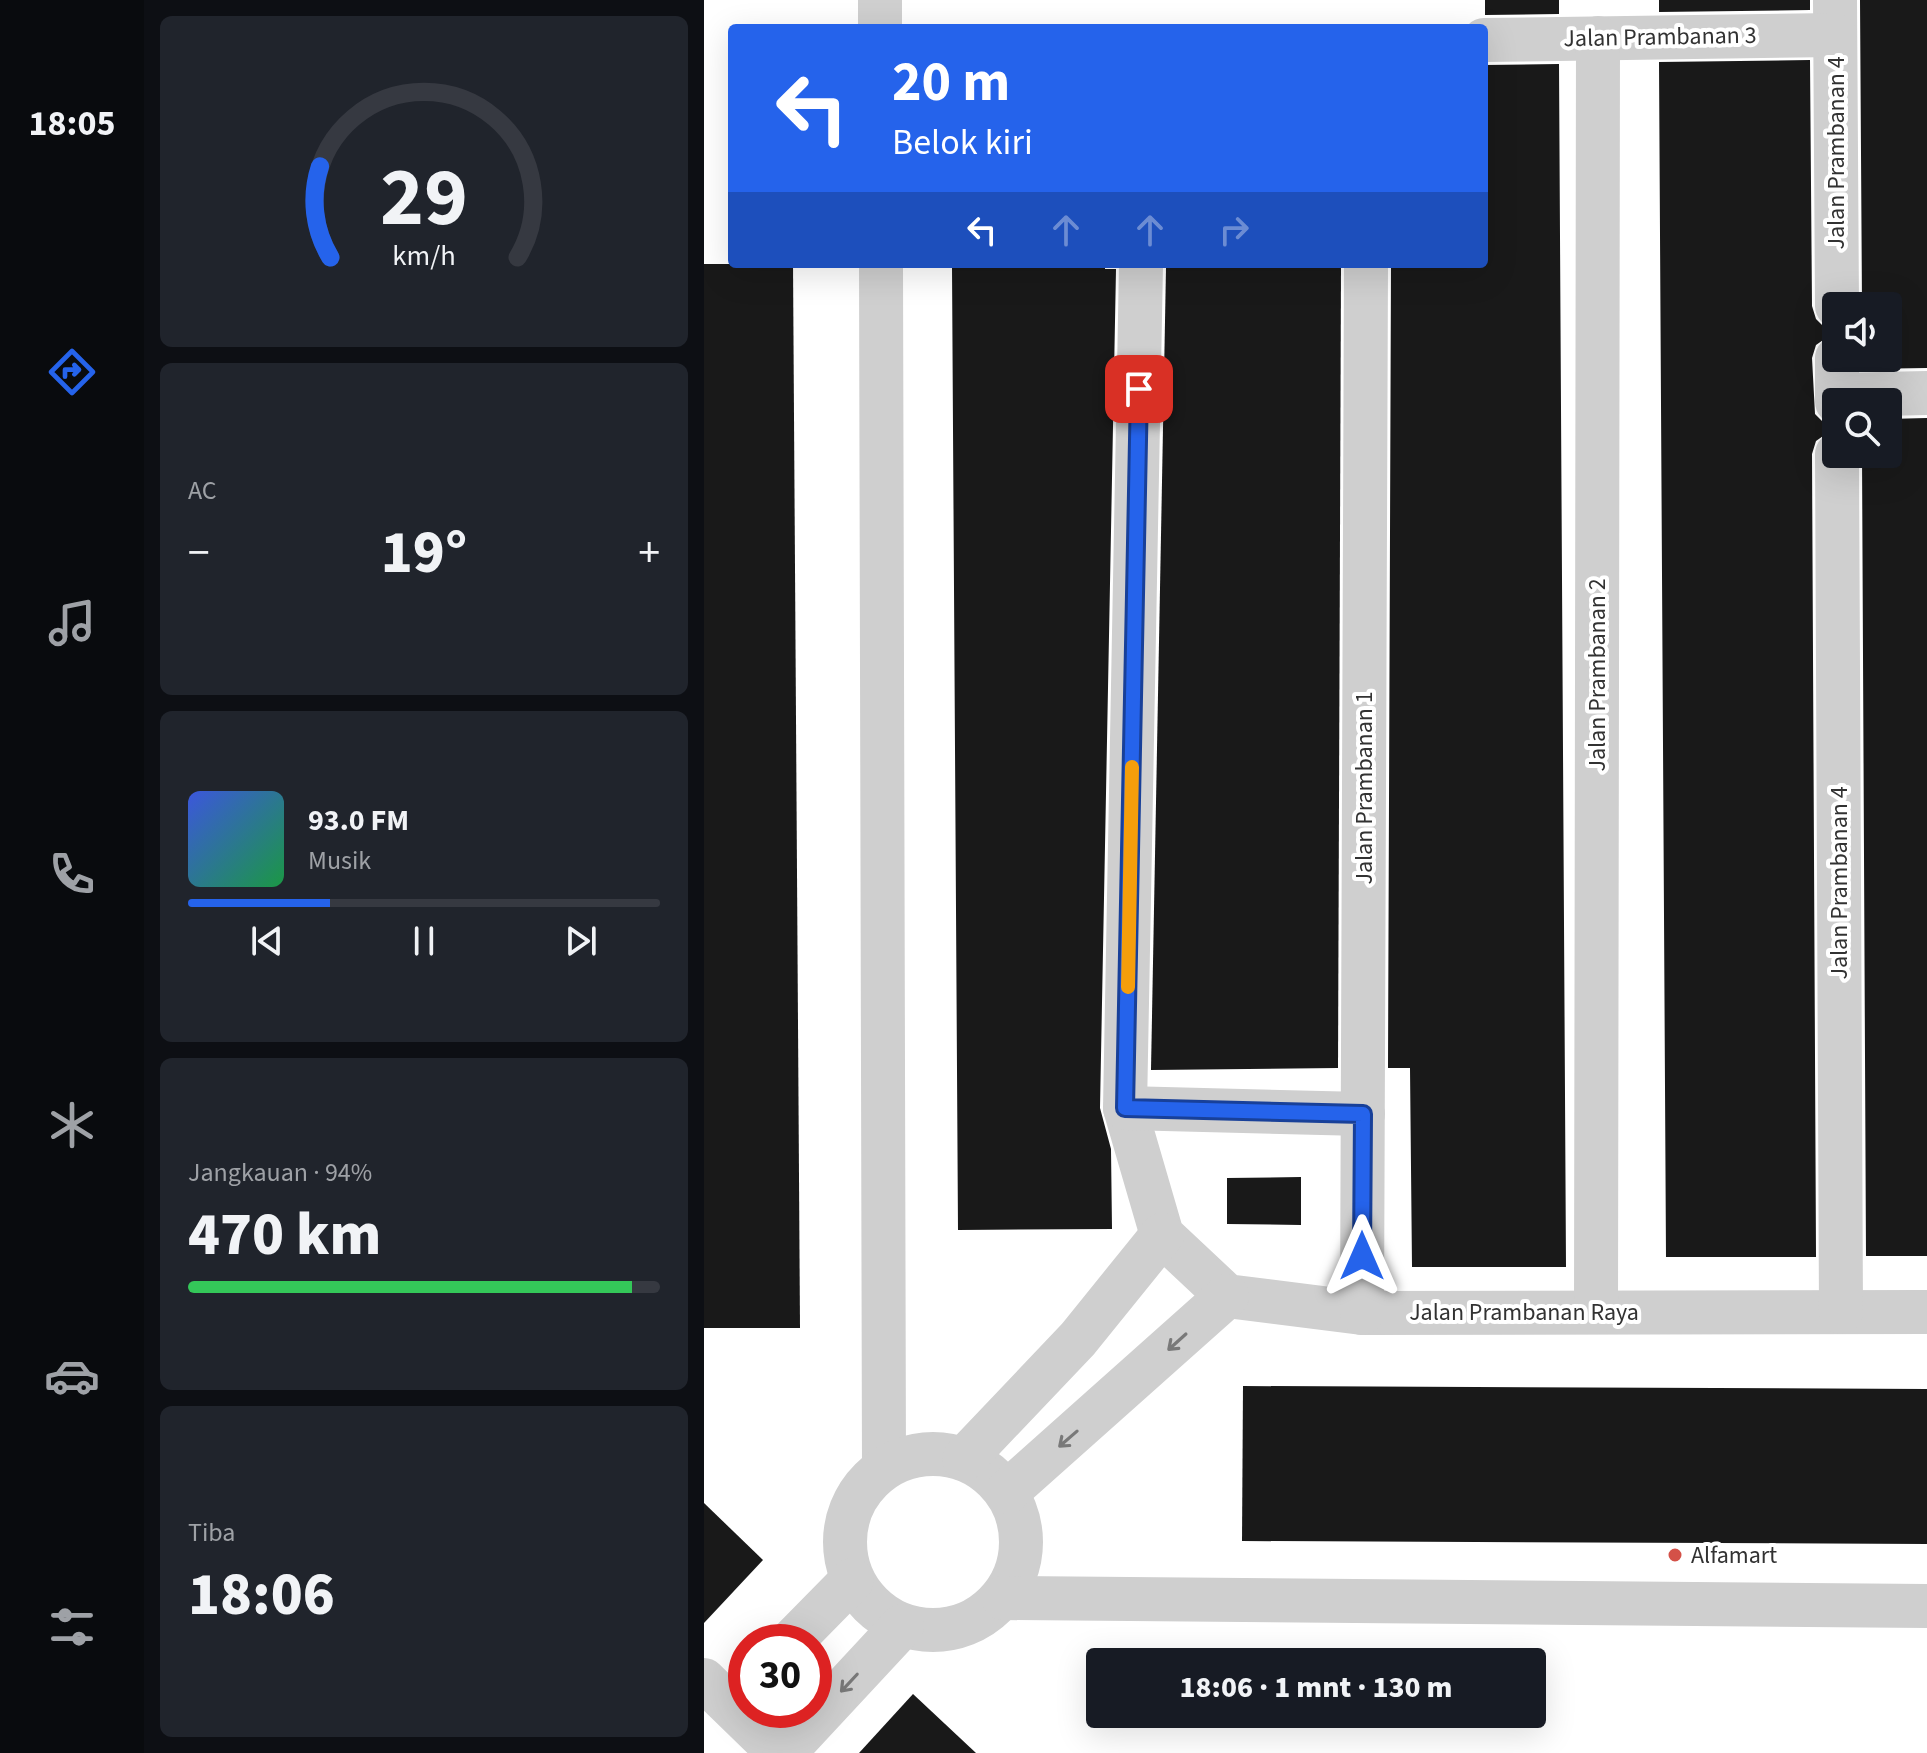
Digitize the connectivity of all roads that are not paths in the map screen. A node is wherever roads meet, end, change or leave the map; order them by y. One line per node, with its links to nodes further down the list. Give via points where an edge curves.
1 (880, 0): 3 (street)
2 (1835, 18): 4 (street, Jalan Prambanan 3); 9 (street, Jalan Prambanan 4)
3 (880, 24)
4 (1598, 38): 5 (street, Jalan Prambanan 3); 17 (street, Jalan Prambanan 2)
5 (1488, 40)
6 (881, 268): 22 (street)
7 (1141, 268): 13 (street)
8 (1366, 268): 14 (street, Jalan Prambanan 1)
9 (1837, 292)
10 (1837, 385): 11 (street)
11 (1927, 393)
12 (1837, 468): 18 (street, Jalan Prambanan 4)
13 (1125, 1108): 14 (street); 15 (street)
14 (1363, 1114): 20 (street, Jalan Prambanan 1)
15 (1162, 1235): 16 (street); 21 (street, via 1078,1339)
16 (1227, 1296): 20 (street, Jalan Prambanan Raya); 23 (street, one-way to 23)
17 (1596, 1312): 18 (street, Jalan Prambanan Raya); 20 (street, Jalan Prambanan Raya)
18 (1841, 1312): 19 (street, Jalan Prambanan Raya)
19 (1927, 1312)
20 (1362, 1313)
21 (964, 1459): 22 (street, via 936,1453); 23 (street, via 988,1472)
22 (884, 1468): 24 (street, via 852,1506 845,1531)
23 (1007, 1492): 25 (street, via 1022,1546)
24 (852, 1580): 27 (street); 28 (street, via 865,1600)
25 (1003, 1598): 26 (street); 28 (street, via 983,1617 958,1629 930,1632)
26 (1927, 1606)
27 (809, 1624)
28 (902, 1626): 30 (street, one-way to 30)
29 (726, 1690): 30 (street)
30 (782, 1753)

